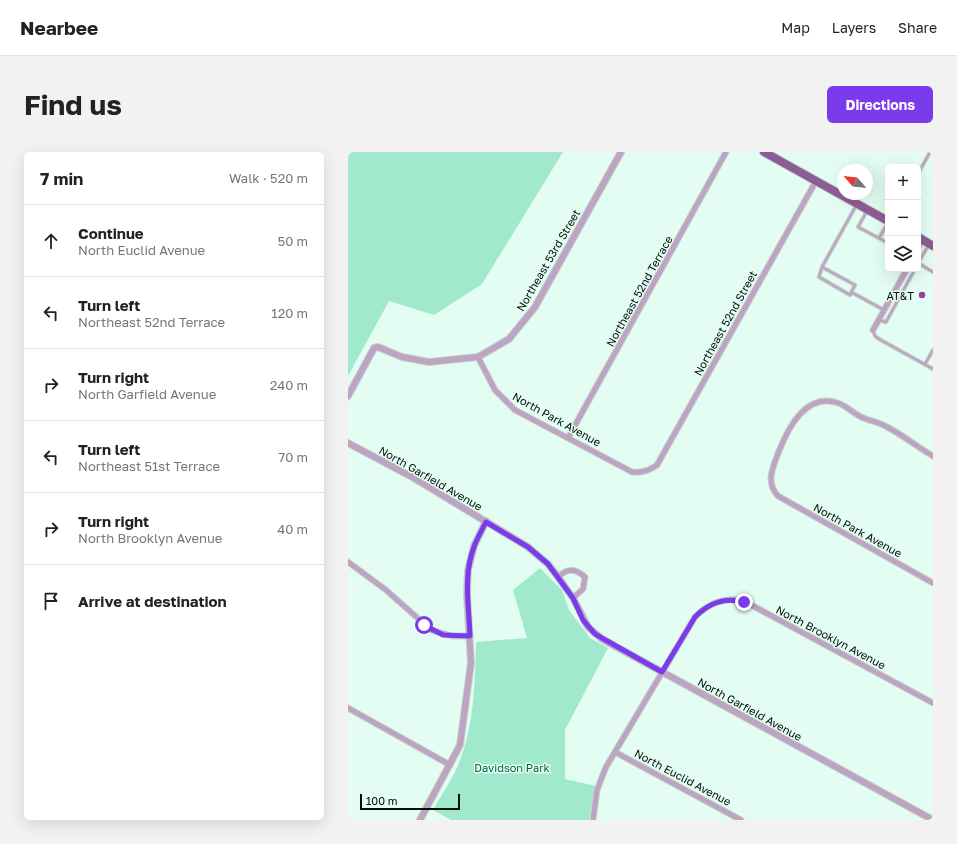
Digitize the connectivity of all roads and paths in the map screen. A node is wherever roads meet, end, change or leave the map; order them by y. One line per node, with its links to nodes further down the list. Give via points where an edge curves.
1 (621, 152): 25 (street, Northeast 53rd Street, via 535,307 509,339)
2 (726, 152): 29 (street, Northeast 52nd Terrace)
3 (764, 152): 6 (main road)
4 (930, 152): 5 (lane)
5 (921, 168)
6 (816, 181): 7 (main road); 32 (street, Northeast 52nd Street, via 657,465)
7 (857, 204): 8 (main road); 16 (lane)
8 (868, 210): 9 (main road); 11 (lane, via 858,227)
9 (885, 220)
10 (885, 227): 11 (lane)
11 (879, 238): 12 (lane)
12 (885, 241)
13 (926, 242): 14 (lane)
14 (921, 255)
15 (921, 265): 19 (lane)
16 (822, 266): 20 (lane, via 855,286); 20 (lane, via 820,278 850,295)
17 (905, 272): 21 (street)
18 (912, 272): 22 (lane, via 886,322)
19 (933, 272)
20 (851, 292): 21 (lane)
21 (884, 310): 22 (street)
22 (879, 320): 23 (street)
23 (873, 330): 26 (lane, via 879,339)
24 (933, 351): 26 (lane)
25 (478, 357): 28 (street, Northeast 53rd Street, via 423,362 378,347 374,348); 29 (street, North Park Avenue, via 495,390 507,404)
26 (925, 364): 27 (lane)
27 (933, 369)
28 (348, 396)
29 (568, 438): 32 (street, North Park Avenue, via 632,472)
30 (348, 443): 33 (street, North Garfield Avenue, via 412,477)
31 (933, 456): 36 (street, North Park Avenue, via 885,426 861,417 842,404 820,402 802,412 786,432 771,474 771,484 778,496)
32 (647, 470)
33 (486, 522): 35 (street, North Garfield Avenue, via 528,547 548,564); 38 (street, via 474,546 468,570)
34 (348, 562): 38 (street, via 386,590 431,630 452,636)
35 (558, 577): 37 (street, North Garfield Avenue); 37 (street, via 571,569 585,577 582,589)
36 (933, 583)
37 (573, 598): 39 (street, North Garfield Avenue, via 583,620 595,634)
38 (470, 636): 43 (street, via 471,663 460,745)
39 (662, 672): 40 (street, North Brooklyn Avenue, via 695,617 716,602 729,600 744,602); 42 (street); 47 (street, North Garfield Avenue)
40 (933, 703)
41 (348, 708): 43 (street)
42 (615, 752): 45 (street, via 600,782); 46 (street, North Euclid Avenue)
43 (450, 765): 44 (street)
44 (420, 820)
45 (593, 820)
46 (741, 820)
47 (933, 820)

